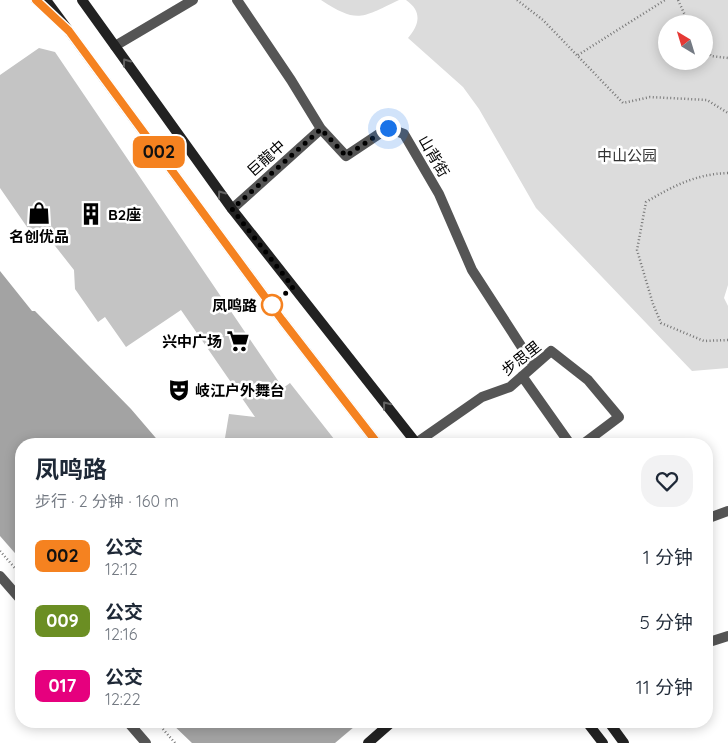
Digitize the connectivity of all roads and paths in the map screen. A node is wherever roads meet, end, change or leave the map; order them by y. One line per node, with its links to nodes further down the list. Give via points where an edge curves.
1 (36, 0): 10 (main road)
2 (46, 0): 10 (main road)
3 (82, 0): 11 (main road)
4 (237, 0): 16 (street, 山背街)
5 (517, 0): 12 (path, via 543,20)
6 (664, 0): 12 (path)
7 (678, 0): 9 (path)
8 (188, 1): 11 (street)
9 (685, 15)
10 (69, 31): 22 (main road)
11 (115, 46): 18 (main road, one-way to 11)
12 (578, 55): 15 (path, via 622,103 650,98 707,100)
13 (713, 56): 14 (path)
14 (728, 58)
15 (728, 113)
16 (321, 129): 18 (street, 巨龍中); 20 (street, 山背街, via 346,156 388,128 404,134 439,194 472,270)
17 (728, 173): 19 (path, via 707,174 678,184 646,202 637,250 661,322 704,341)
18 (232, 209): 23 (main road, one-way to 18)
19 (728, 340)
20 (534, 366): 21 (street, 步思里); 26 (street, 步思里, via 551,351 588,380 619,417)
21 (522, 376): 24 (street, 步思里, via 510,387 482,397); 25 (street)
22 (373, 438)
23 (413, 438)
24 (424, 438)
25 (566, 438)
26 (591, 438)
27 (728, 511): 28 (street)
28 (713, 516)
29 (0, 551): 30 (path)
30 (15, 568)
31 (0, 576): 32 (street)
32 (15, 593)
33 (728, 636): 34 (street)
34 (713, 641)
35 (133, 728): 40 (street)
36 (162, 728): 41 (path)
37 (386, 728): 42 (main road)
38 (591, 728): 43 (main road)
39 (613, 728): 44 (main road)
40 (146, 743)
41 (174, 743)
42 (368, 743)
43 (603, 743)
44 (624, 743)

